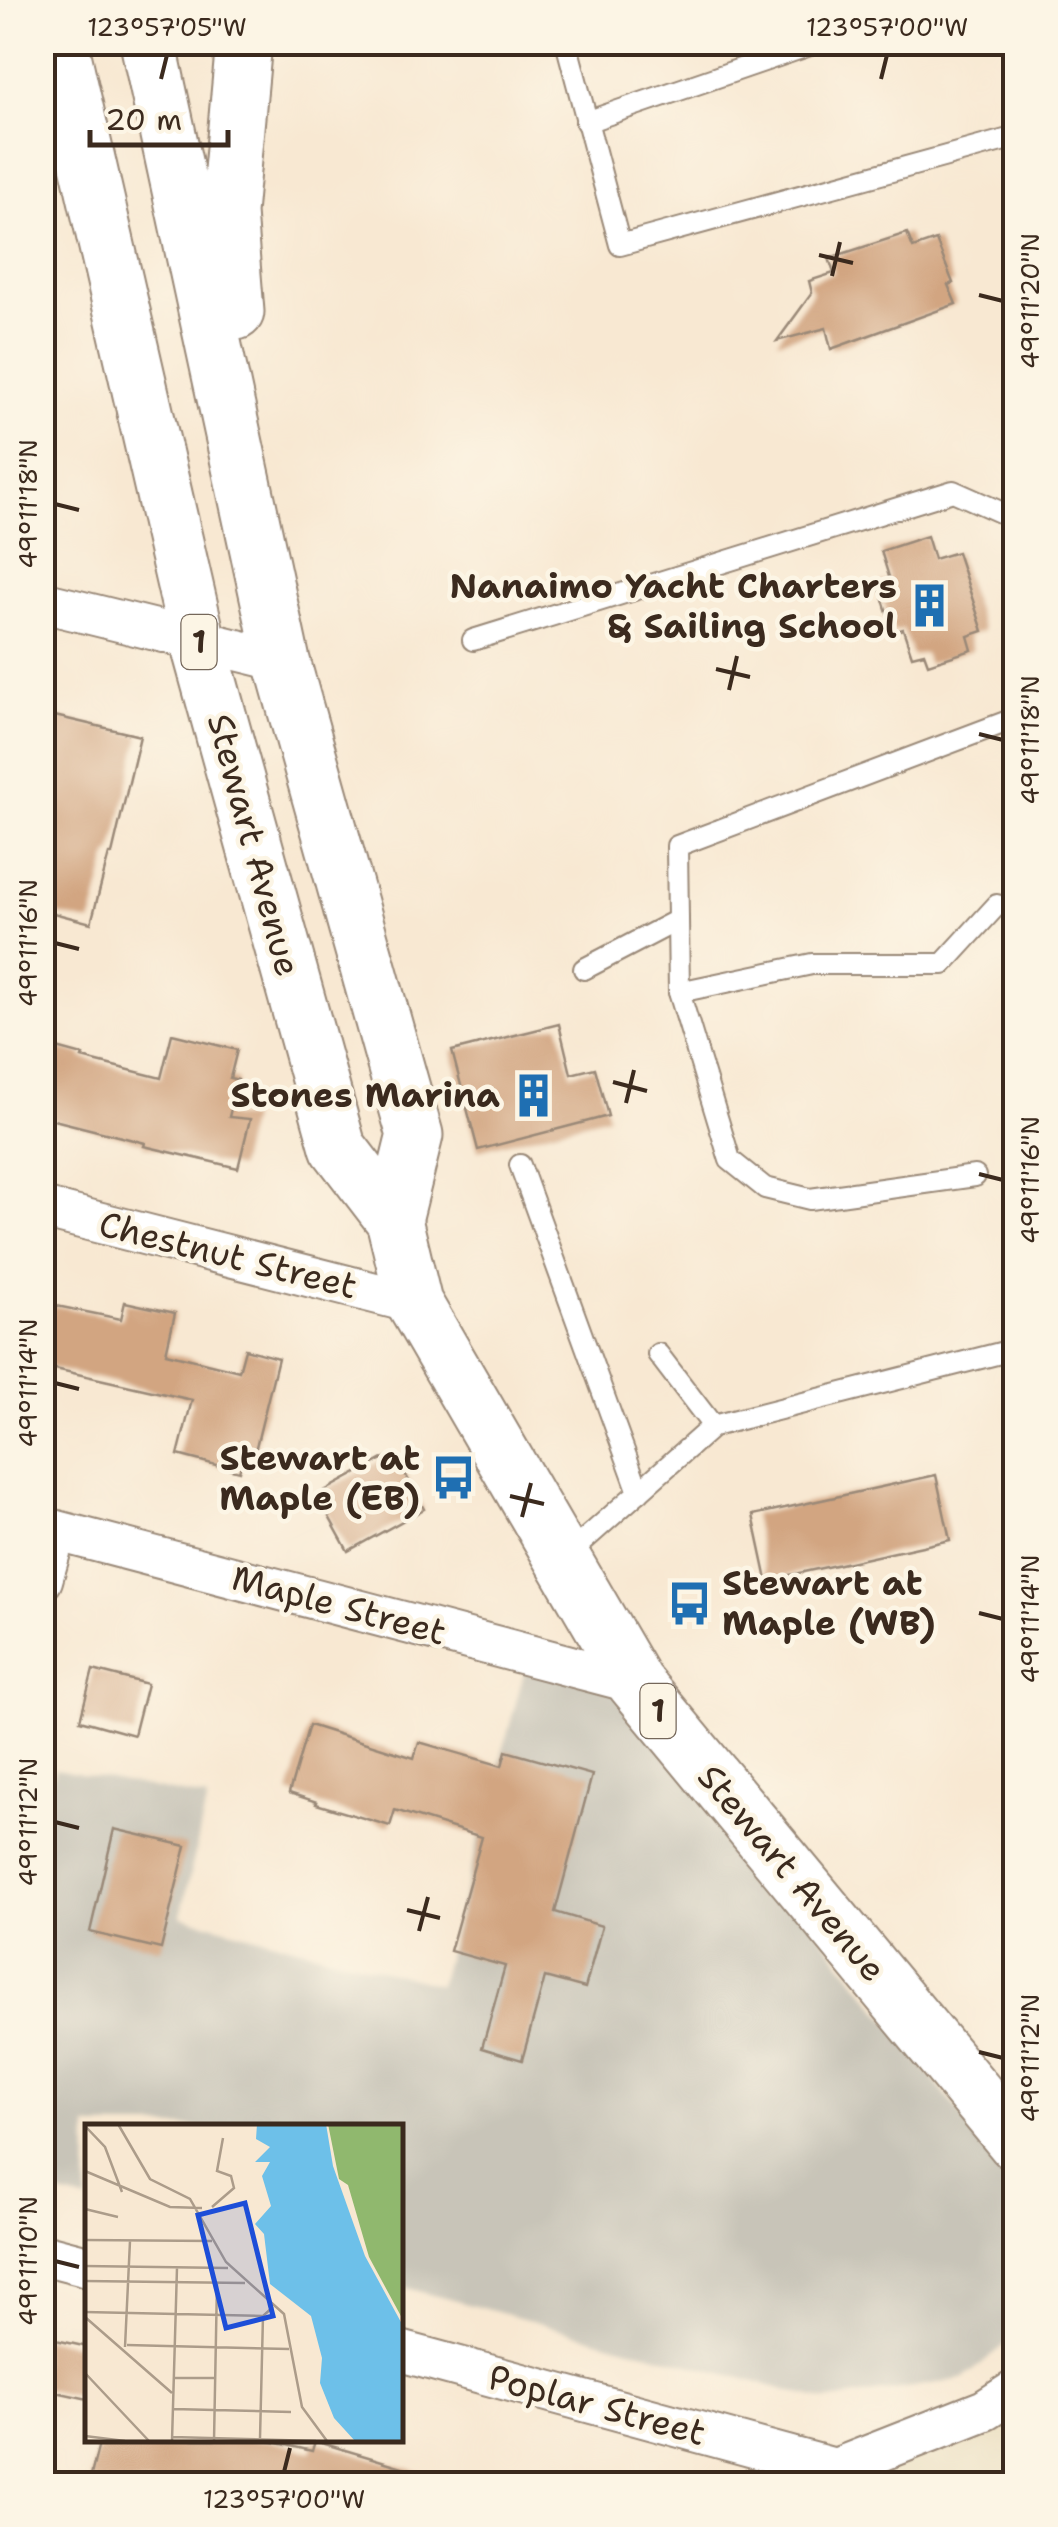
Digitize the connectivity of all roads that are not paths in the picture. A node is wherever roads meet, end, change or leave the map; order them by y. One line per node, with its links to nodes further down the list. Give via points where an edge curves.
1 (60, 42): 12 (highway, Stewart Avenue / 1)
2 (148, 42): 9 (highway, Stewart Avenue / 1)
3 (244, 42): 9 (highway, via 228,212)
4 (566, 42): 6 (lane)
5 (819, 42): 6 (lane)
6 (586, 122): 7 (lane, via 620,246)
7 (1016, 137)
8 (1016, 519): 11 (lane, via 952,490)
9 (254, 529): 13 (highway, Stewart Avenue / 1)
10 (42, 602): 12 (street)
11 (472, 640)
12 (198, 642): 13 (street); 22 (highway, Stewart Avenue / 1, via 338,1147)
13 (282, 661): 22 (highway, Stewart Avenue / 1, via 414,1135)
14 (1016, 718): 16 (lane, via 677,846)
15 (997, 905): 18 (lane, via 943,964 812,964)
16 (678, 920): 17 (lane); 18 (lane)
17 (584, 969)
18 (679, 992): 20 (lane, via 730,1160 765,1188 810,1199)
19 (520, 1165): 27 (lane)
20 (975, 1176)
21 (42, 1208): 23 (street, Chestnut Street)
22 (394, 1220): 23 (highway, Stewart Avenue / 1)
23 (414, 1303): 29 (highway, Stewart Avenue / 1)
24 (1016, 1349): 26 (lane)
25 (658, 1354): 26 (lane)
26 (713, 1426): 27 (lane)
27 (638, 1492): 29 (lane)
28 (50, 1529): 30 (street); 31 (street, Maple Street)
29 (562, 1559): 31 (highway, Stewart Avenue / 1)
30 (42, 1580)
31 (635, 1683): 32 (highway, Stewart Avenue / 1)
32 (1016, 2143)
33 (42, 2254): 34 (street)
34 (85, 2265)
35 (402, 2352): 37 (street, Poplar Street)
36 (1016, 2390): 37 (street, Poplar Street)
37 (833, 2477)

